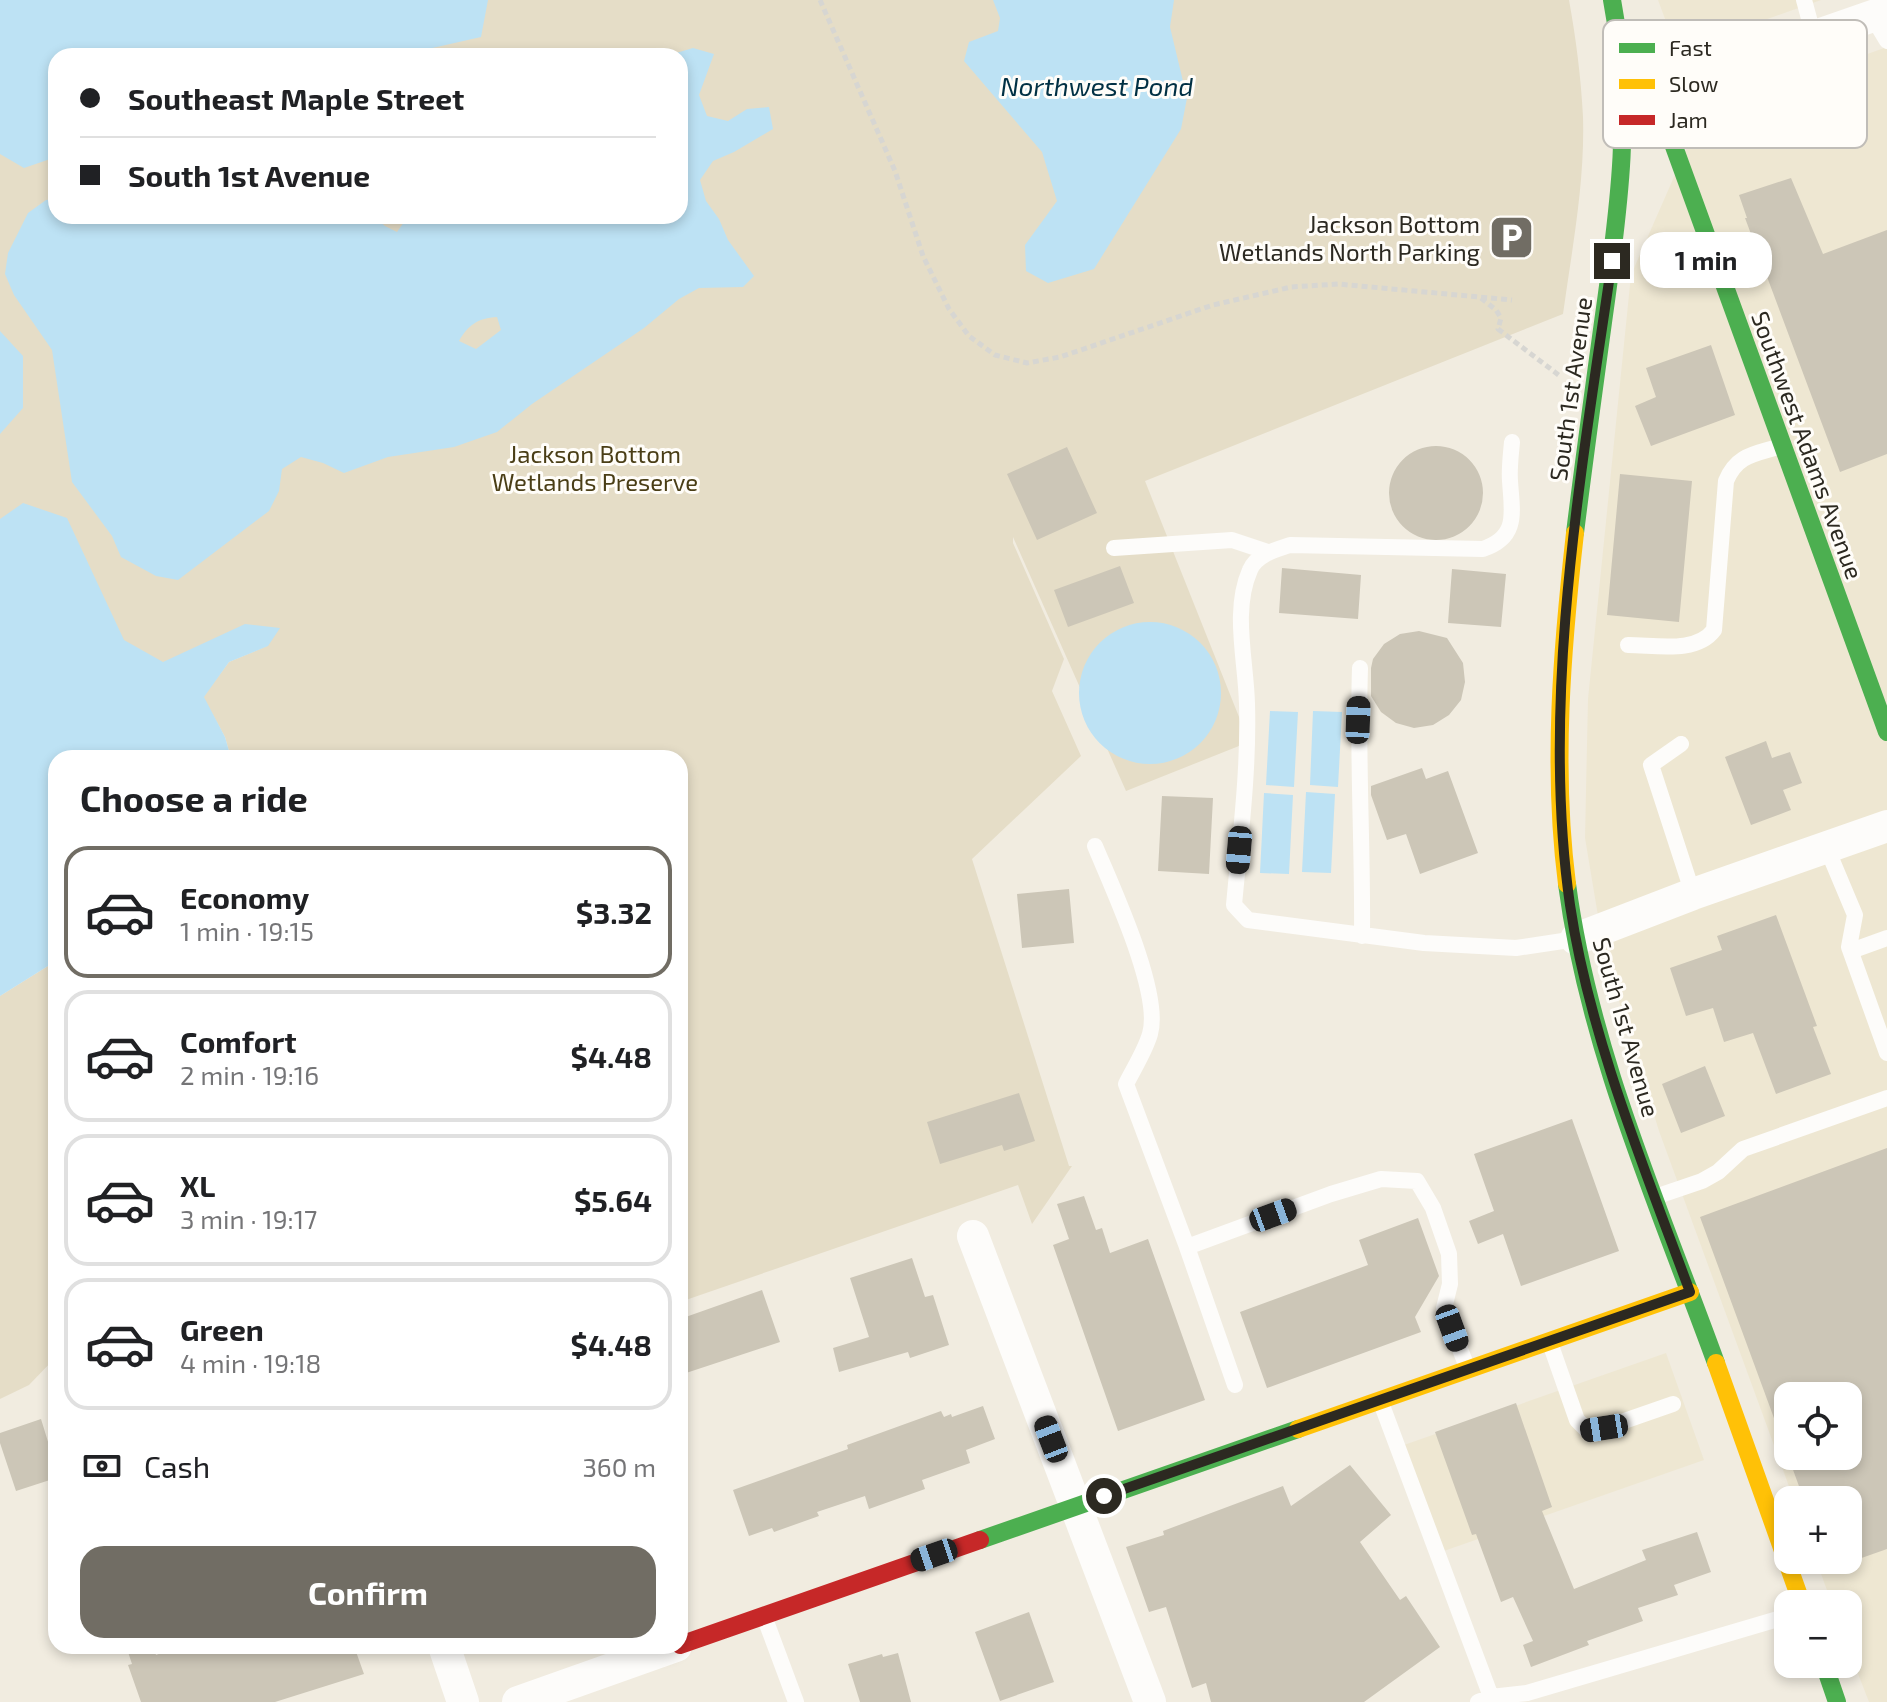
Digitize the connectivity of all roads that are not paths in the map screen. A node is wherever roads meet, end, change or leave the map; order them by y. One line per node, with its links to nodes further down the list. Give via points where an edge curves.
1 (1612, 0): 3 (street, South 1st Avenue)
2 (1804, 0): 4 (lane)
3 (1615, 20)
4 (1809, 20)
5 (1624, 148): 21 (street, South 1st Avenue, via 1567,603 1563,833)
6 (1675, 148): 8 (street, Southwest Adams Avenue)
7 (1512, 442): 10 (lane, via 1513,503 1509,531 1498,544 1483,549 1290,545)
8 (1783, 445): 11 (lane, via 1739,460 1726,481 1714,630 1707,640); 13 (street, Southwest Adams Avenue)
9 (1114, 548): 10 (lane, via 1232,540)
10 (1268, 552): 19 (lane, via 1251,566 1241,596 1247,705 1234,905 1248,920)
11 (1628, 645)
12 (1360, 668): 19 (lane)
13 (1887, 732)
14 (1681, 744): 18 (lane, via 1651,765)
15 (1887, 826): 17 (street)
16 (1095, 846): 27 (lane, via 1149,994 1151,1032 1126,1084)
17 (1826, 846): 18 (street); 22 (lane, via 1855,915)
18 (1693, 894): 21 (street)
19 (1362, 936): 21 (lane, via 1516,948)
20 (1887, 938): 22 (lane)
21 (1576, 939): 25 (street, South 1st Avenue, via 1593,1012)
22 (1851, 951): 23 (lane)
23 (1887, 1053)
24 (1887, 1098): 25 (lane, via 1743,1149 1702,1181)
25 (1655, 1197): 28 (street, South 1st Avenue)
26 (973, 1236): 34 (street)
27 (1187, 1247): 30 (lane, via 1381,1179 1417,1181 1449,1254 1444,1308); 31 (lane)
28 (1690, 1292): 29 (street); 35 (street, South 1st Avenue)
29 (1550, 1340): 30 (street); 33 (lane, via 1577,1420 1588,1431)
30 (1467, 1369): 32 (street)
31 (1235, 1385)
32 (1380, 1399): 34 (street); 42 (lane)
33 (1673, 1404)
34 (1076, 1506): 36 (street); 46 (street)
35 (1797, 1590)
36 (764, 1615): 38 (street); 45 (lane)
37 (1774, 1620): 42 (lane)
38 (688, 1642)
39 (447, 1654): 43 (street)
40 (653, 1654): 44 (street)
41 (1829, 1678): 47 (street)
42 (1487, 1700)
43 (463, 1702)
44 (518, 1702)
45 (796, 1702)
46 (1150, 1702)
47 (1837, 1702)

